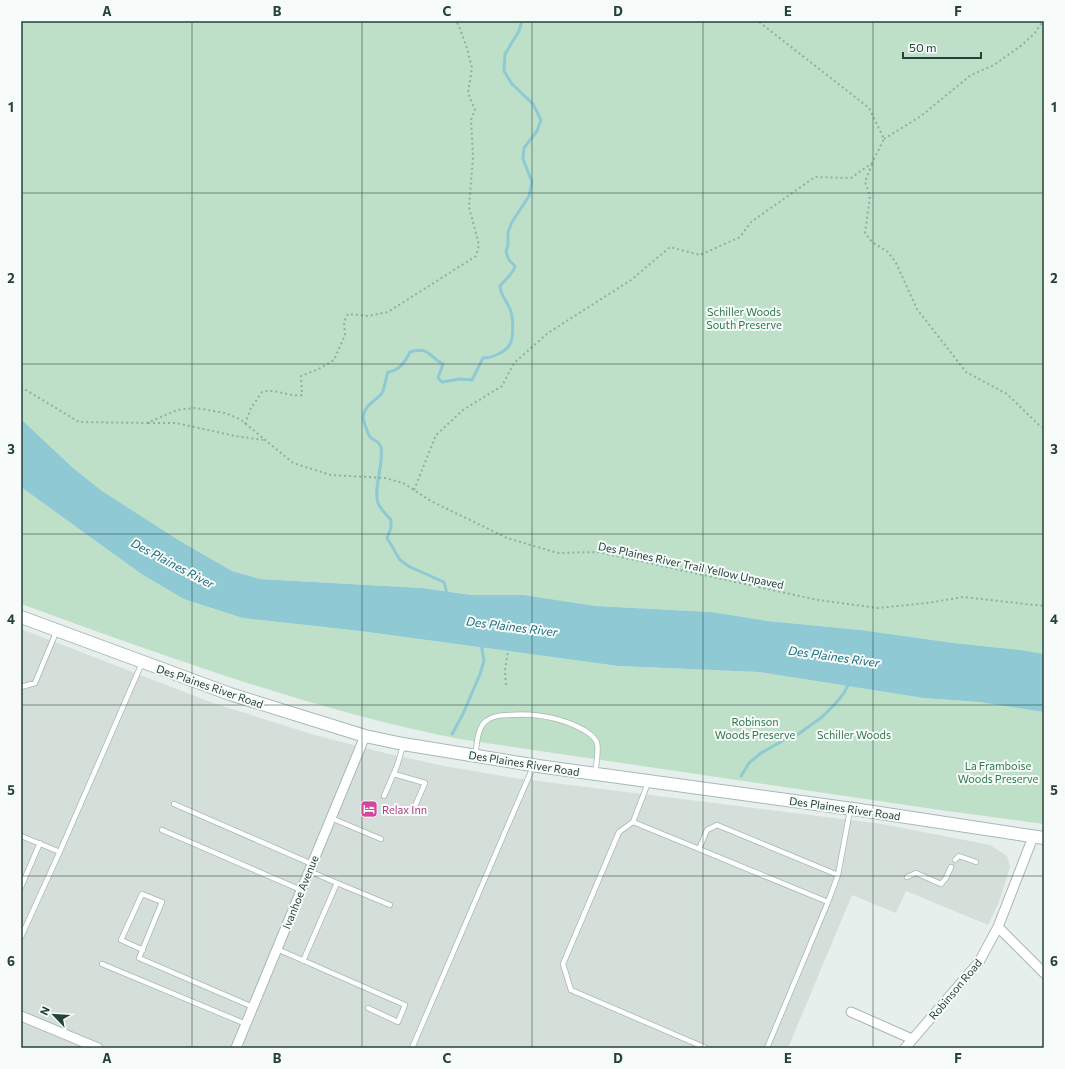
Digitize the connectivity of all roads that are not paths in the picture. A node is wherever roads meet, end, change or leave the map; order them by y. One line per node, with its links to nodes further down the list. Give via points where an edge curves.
1 (21, 617): 2 (main road, Des Plaines River Road)
2 (57, 630): 3 (main road, Des Plaines River Road); 4 (lane, via 35,683)
3 (143, 662): 5 (main road, Des Plaines River Road, via 230,694); 24 (lane)
4 (21, 687)
5 (365, 736): 6 (main road, Des Plaines River Road); 16 (street, Ivanhoe Avenue)
6 (403, 744): 7 (main road, Des Plaines River Road); 9 (lane)
7 (475, 756): 8 (main road, Des Plaines River Road); 10 (lane, via 481,728 491,718 519,714 547,716 580,728 594,737 597,743)
8 (534, 765): 10 (main road, Des Plaines River Road); 52 (lane)
9 (394, 774): 12 (lane); 14 (lane, via 424,783)
10 (595, 774): 11 (main road, Des Plaines River Road)
11 (649, 781): 15 (main road, Des Plaines River Road); 17 (lane)
12 (384, 796)
13 (174, 804): 28 (lane)
14 (415, 806)
15 (850, 808): 20 (main road, Des Plaines River Road); 29 (lane)
16 (330, 818): 21 (lane); 28 (street, Ivanhoe Avenue)
17 (633, 822): 23 (lane); 53 (lane, via 620,832 563,964 571,990)
18 (162, 830): 33 (lane)
19 (21, 836): 22 (lane)
20 (1038, 838): 36 (street, Robinson Road)
21 (381, 839)
22 (40, 843): 24 (lane); 32 (lane)
23 (699, 849): 29 (lane, via 707,830 717,825); 34 (lane)
24 (60, 852): 37 (lane)
25 (954, 860): 26 (lane, via 959,856)
26 (976, 862)
27 (951, 867): 30 (lane, via 941,884 916,873)
28 (310, 868): 31 (lane); 33 (street, Ivanhoe Avenue)
29 (838, 875): 34 (lane)
30 (907, 877)
31 (337, 883): 35 (lane); 40 (lane)
32 (21, 887)
33 (301, 890): 38 (street, Ivanhoe Avenue)
34 (828, 902): 54 (lane)
35 (390, 905)
36 (998, 927): 42 (street); 48 (street, Robinson Road, via 980,962)
37 (21, 937)
38 (277, 949): 40 (lane); 43 (street, Ivanhoe Avenue)
39 (142, 950): 39 (lane, via 162,902 142,894 121,940); 43 (lane, via 139,958)
40 (303, 960): 44 (lane, via 405,1006 398,1022)
41 (102, 964): 47 (lane)
42 (1044, 973)
43 (253, 1007): 47 (street, Ivanhoe Avenue)
44 (368, 1008)
45 (851, 1012): 48 (street)
46 (21, 1016): 49 (street)
47 (246, 1024): 50 (street, Ivanhoe Avenue)
48 (912, 1039): 55 (street, Robinson Road)
49 (84, 1045): 51 (street)
50 (238, 1047)
51 (98, 1048)
52 (412, 1048)
53 (706, 1048)
54 (767, 1048)
55 (905, 1048)

